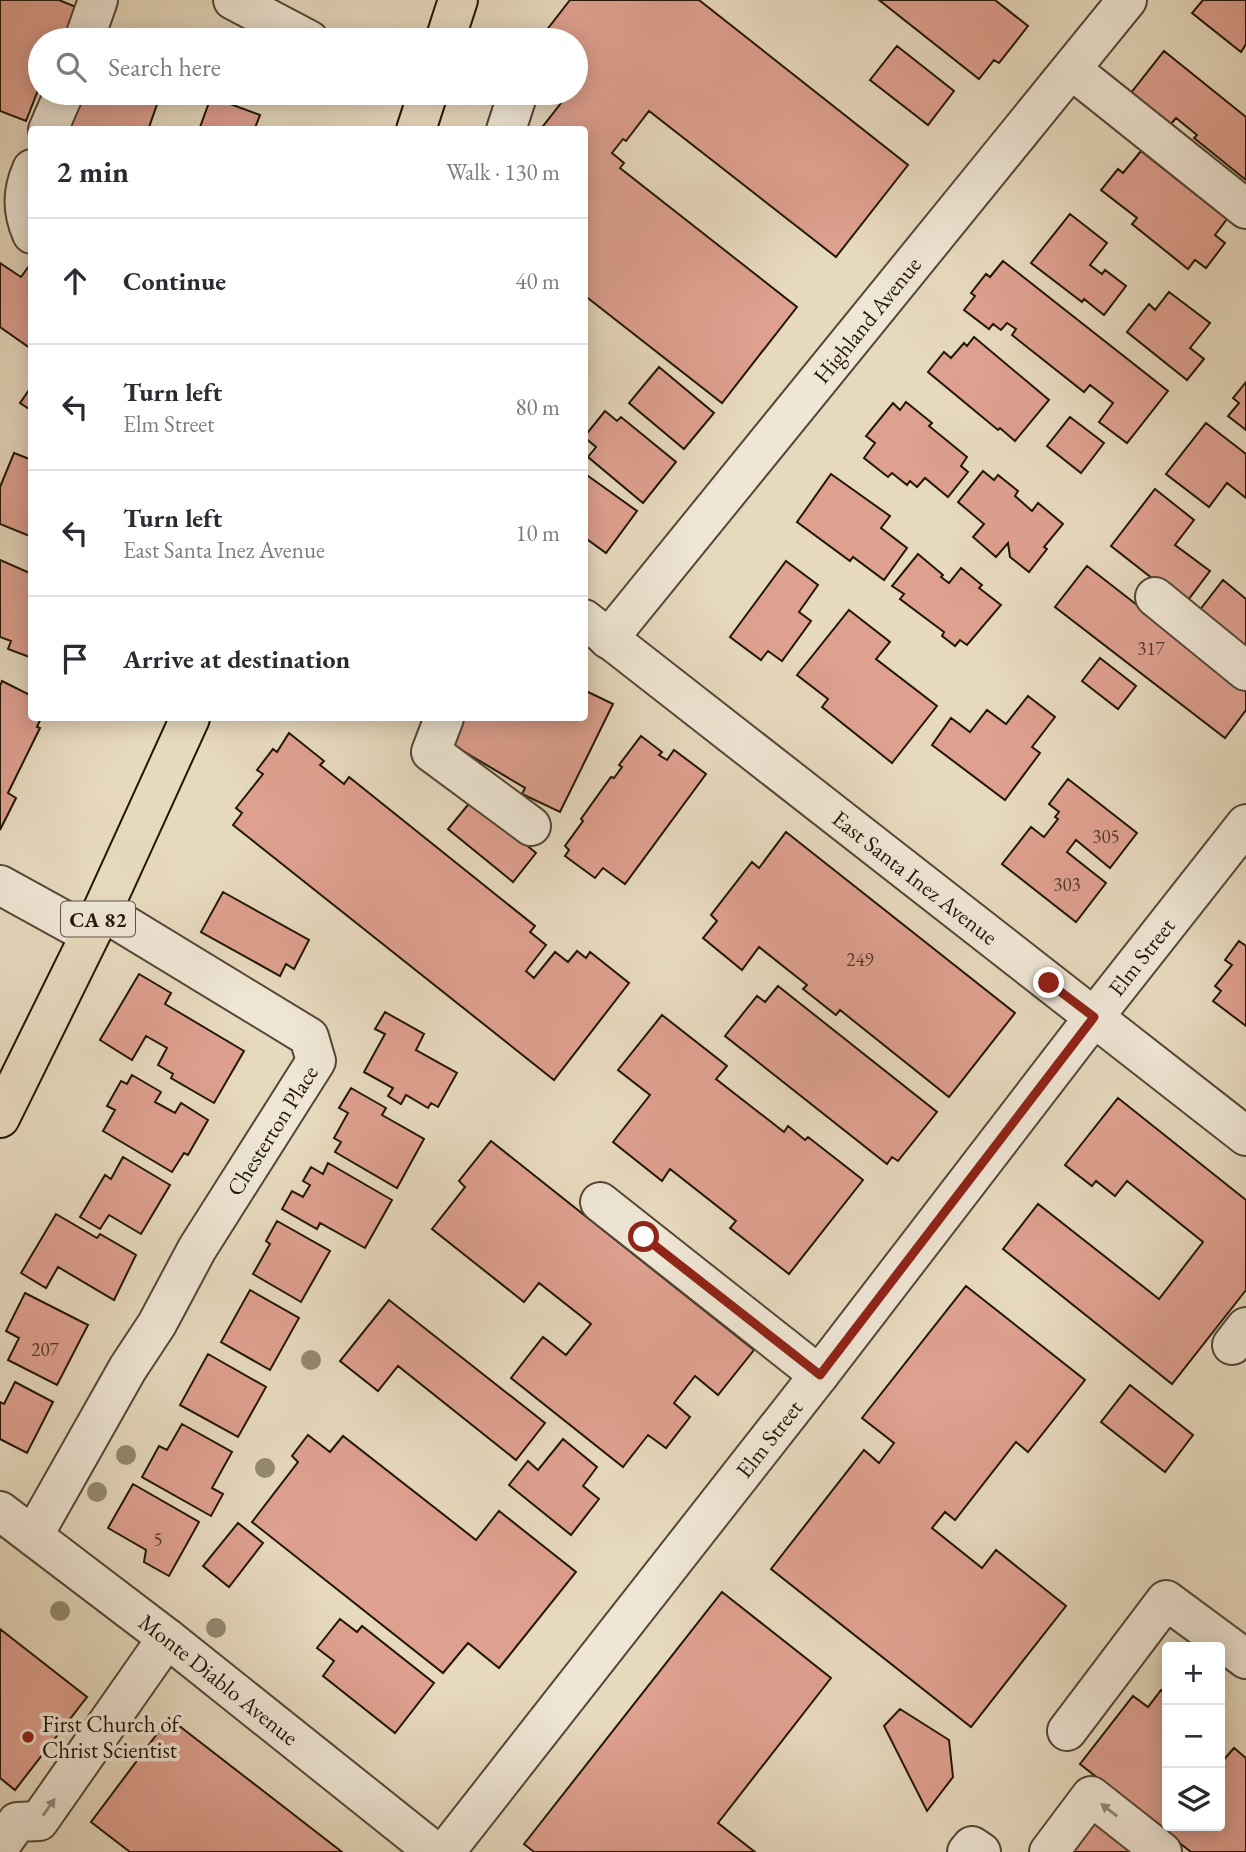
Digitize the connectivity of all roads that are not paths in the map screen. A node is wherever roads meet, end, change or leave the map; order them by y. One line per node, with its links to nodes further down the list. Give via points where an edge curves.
1 (97, 0): 5 (street)
2 (233, 0): 6 (street)
3 (458, 0): 7 (main road)
4 (1127, 0): 8 (street, Highland Avenue)
5 (88, 28)
6 (286, 28)
7 (449, 28)
8 (1072, 70): 14 (street); 17 (street, Highland Avenue)
9 (59, 105): 11 (street)
10 (514, 105): 12 (street)
11 (50, 126)
12 (507, 126)
13 (28, 178): 15 (street, via 24,188)
14 (1246, 209)
15 (28, 224)
16 (1155, 597): 18 (street)
17 (596, 629): 25 (street, East Santa Inez Avenue)
18 (1246, 671)
19 (189, 721): 24 (main road, CA 82)
20 (443, 721): 22 (street, via 431,752)
21 (1246, 824): 25 (street, Elm Street)
22 (531, 825)
23 (0, 885): 24 (street, Chesterton Place)
24 (95, 923): 26 (main road, CA 82); 31 (street, Chesterton Place, via 309,1037 316,1061 197,1249)
25 (1094, 1017): 27 (street, East Santa Inez Avenue); 29 (street, Elm Street)
26 (0, 1118)
27 (1246, 1136)
28 (600, 1202): 29 (street)
29 (820, 1375): 37 (street, Elm Street)
30 (0, 1511): 31 (street, Monte Diablo Avenue)
31 (33, 1536): 32 (street, Monte Diablo Avenue)
32 (167, 1638): 35 (street, one-way to 32, via 17,1822 39,1821); 36 (street, Monte Diablo Avenue)
33 (1246, 1659): 34 (street, via 1166,1600)
34 (1067, 1731)
35 (1, 1842)
36 (435, 1852)
37 (445, 1852)
38 (967, 1852): 39 (street, via 972,1846)
39 (981, 1852)
40 (1049, 1852): 41 (street, one-way to 40, via 1091,1796)
41 (1162, 1852)

